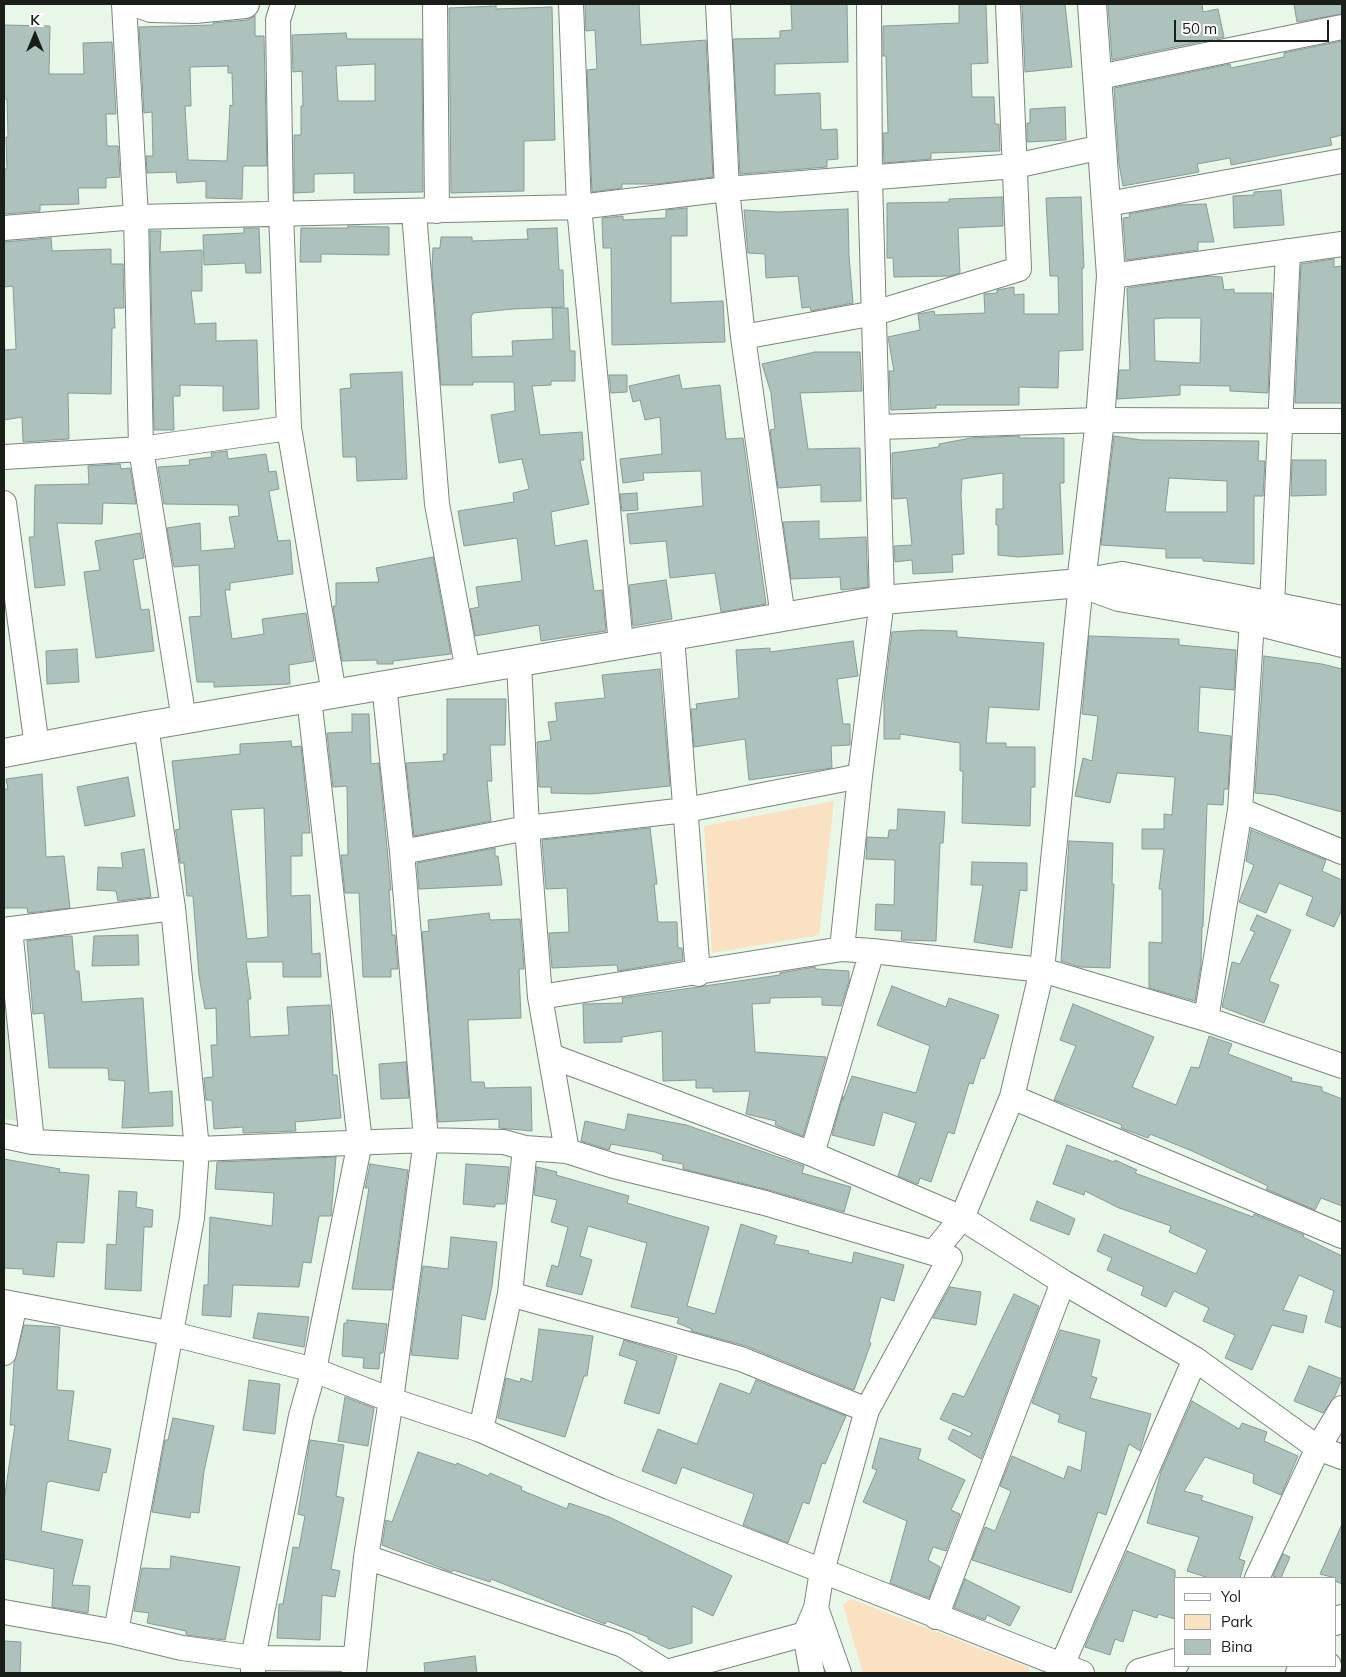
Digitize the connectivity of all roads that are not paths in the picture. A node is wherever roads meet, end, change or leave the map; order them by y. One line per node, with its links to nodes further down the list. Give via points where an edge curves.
1 (124, 4): 24 (street)
2 (140, 4): 11 (main road, via 151,8)
3 (246, 4): 11 (main road)
4 (283, 4): 22 (street, via 278,20)
5 (435, 4): 21 (street)
6 (571, 4): 20 (street)
7 (718, 4): 18 (street)
8 (869, 4): 17 (street)
9 (1008, 4): 16 (street)
10 (1092, 4): 13 (main road)
11 (195, 6)
12 (1342, 27): 13 (street)
13 (1099, 77): 14 (main road)
14 (1102, 147): 16 (street); 19 (main road)
15 (1342, 161): 19 (street)
16 (1015, 166): 17 (street); 29 (street, via 1019,268)
17 (870, 179): 18 (street); 29 (street)
18 (727, 188): 20 (street); 30 (street)
19 (1108, 204): 28 (main road)
20 (579, 207): 21 (street); 46 (street)
21 (437, 211): 23 (street)
22 (281, 212): 23 (street); 24 (street); 34 (street)
23 (414, 212): 48 (street, via 437,504)
24 (136, 217): 25 (street); 36 (street)
25 (4, 228)
26 (1342, 244): 27 (street)
27 (1288, 251): 28 (street); 33 (street)
28 (1111, 276): 31 (main road)
29 (875, 313): 30 (street); 35 (street)
30 (743, 337): 42 (street)
31 (1100, 420): 33 (street); 35 (street); 39 (main road)
32 (1342, 420): 33 (street)
33 (1280, 421): 41 (street)
34 (289, 428): 36 (street); 50 (street)
35 (879, 428): 40 (street)
36 (142, 449): 37 (street); 51 (street)
37 (4, 457)
38 (4, 503): 53 (street)
39 (1082, 583): 40 (main road); 41 (main road, via 1122,576); 65 (street)
40 (882, 600): 42 (main road); 55 (street)
41 (1262, 613): 43 (main road); 45 (main road); 57 (street)
42 (782, 617): 44 (main road)
43 (1342, 620)
44 (672, 636): 46 (main road); 56 (street)
45 (1342, 643)
46 (621, 644): 47 (main road)
47 (519, 662): 48 (main road); 58 (street)
48 (468, 671): 49 (main road)
49 (384, 685): 50 (main road); 59 (street)
50 (322, 696): 51 (main road); 75 (street)
51 (184, 720): 52 (main road)
52 (146, 726): 53 (main road); 61 (street)
53 (37, 747): 54 (main road)
54 (4, 753)
55 (860, 776): 56 (street); 63 (street)
56 (686, 810): 58 (street); 66 (street)
57 (1240, 810): 60 (street); 68 (street)
58 (527, 828): 59 (street); 67 (street)
59 (402, 852): 73 (street)
60 (1342, 852)
61 (173, 908): 62 (street); 77 (street)
62 (7, 929): 74 (street)
63 (842, 949): 64 (street); 66 (street)
64 (872, 951): 65 (street); 79 (street)
65 (1042, 970): 68 (street); 71 (street)
66 (698, 974): 67 (street)
67 (540, 997): 69 (street)
68 (1206, 1019): 70 (street)
69 (551, 1056): 78 (street); 79 (street)
70 (1342, 1066)
71 (1012, 1097): 80 (street); 81 (street)
72 (4, 1136): 74 (street)
73 (426, 1140): 75 (street); 76 (street, via 504,1142); 90 (street)
74 (32, 1142): 77 (street)
75 (360, 1142): 77 (street); 89 (street)
76 (525, 1148): 78 (street); 84 (street)
77 (197, 1149): 86 (street, via 192,1218)
78 (567, 1151): 82 (street, via 614,1166 764,1203)
79 (812, 1154): 80 (street)
80 (962, 1218): 82 (street); 83 (street)
81 (1342, 1236)
82 (933, 1253): 92 (street, via 950,1258)
83 (1064, 1282): 88 (street); 101 (street)
84 (510, 1294): 92 (street, via 741,1359); 93 (street)
85 (10, 1303): 86 (street); 87 (street)
86 (169, 1334): 89 (street); 102 (street)
87 (4, 1353)
88 (1195, 1359): 94 (street); 108 (street)
89 (314, 1370): 90 (street); 105 (street, via 300,1416)
90 (391, 1400): 93 (street); 96 (street)
91 (1342, 1408): 94 (street)
92 (867, 1410): 97 (street)
93 (481, 1430): 97 (street, via 609,1487)
94 (1318, 1448): 95 (street); 98 (street)
95 (1342, 1457)
96 (366, 1557): 106 (street); 109 (street, via 623,1645)
97 (822, 1571): 99 (street); 101 (street)
98 (1257, 1577)
99 (816, 1608): 103 (street); 111 (street)
100 (4, 1612): 102 (street)
101 (936, 1617): 108 (street)
102 (116, 1632): 105 (street)
103 (805, 1634): 109 (street); 110 (street)
104 (1174, 1663): 112 (main road)
105 (253, 1666): 106 (street)
106 (355, 1666)
107 (1323, 1667): 113 (main road)
108 (1072, 1669)
109 (665, 1673)
110 (812, 1673)
111 (838, 1673)
112 (1140, 1673)
113 (1300, 1673)

